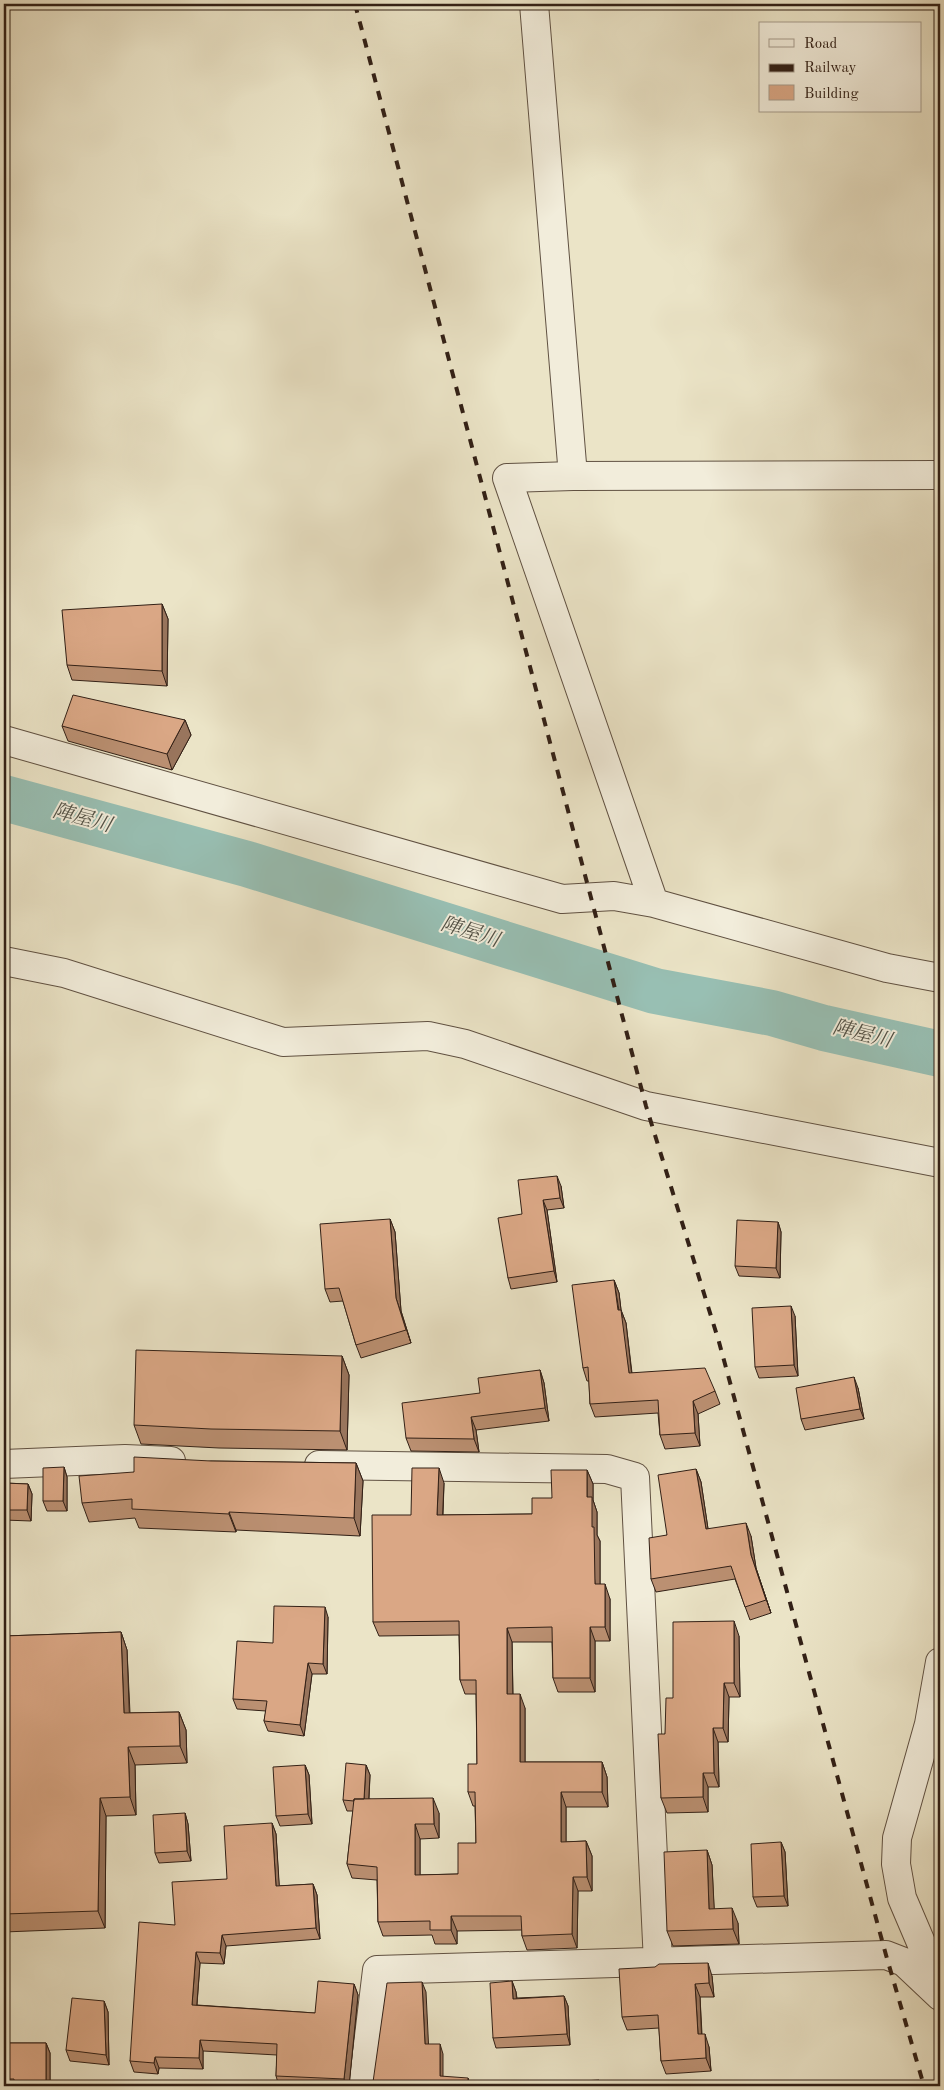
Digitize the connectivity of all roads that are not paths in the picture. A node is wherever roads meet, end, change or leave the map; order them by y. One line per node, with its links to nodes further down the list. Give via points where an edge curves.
1 (534, 4): 3 (street)
2 (940, 475): 3 (street)
3 (573, 476): 5 (street, via 508,478)
4 (4, 740): 5 (street, via 562,899 614,896)
5 (654, 903): 7 (street, via 886,968)
6 (4, 961): 8 (street, via 64,973 283,1042 428,1036 464,1044 646,1106)
7 (940, 978)
8 (940, 1163)
9 (200, 1463): 10 (street, via 124,1459)
10 (4, 1464)
11 (298, 1465): 13 (street, via 607,1469 635,1477)
12 (940, 1662): 14 (street, via 929,1724 897,1838 896,1864 902,1898)
13 (658, 1963): 15 (street, via 886,1955 904,1962); 16 (street, via 377,1970)
14 (940, 1987)
15 (940, 1996)
16 (364, 2086)

